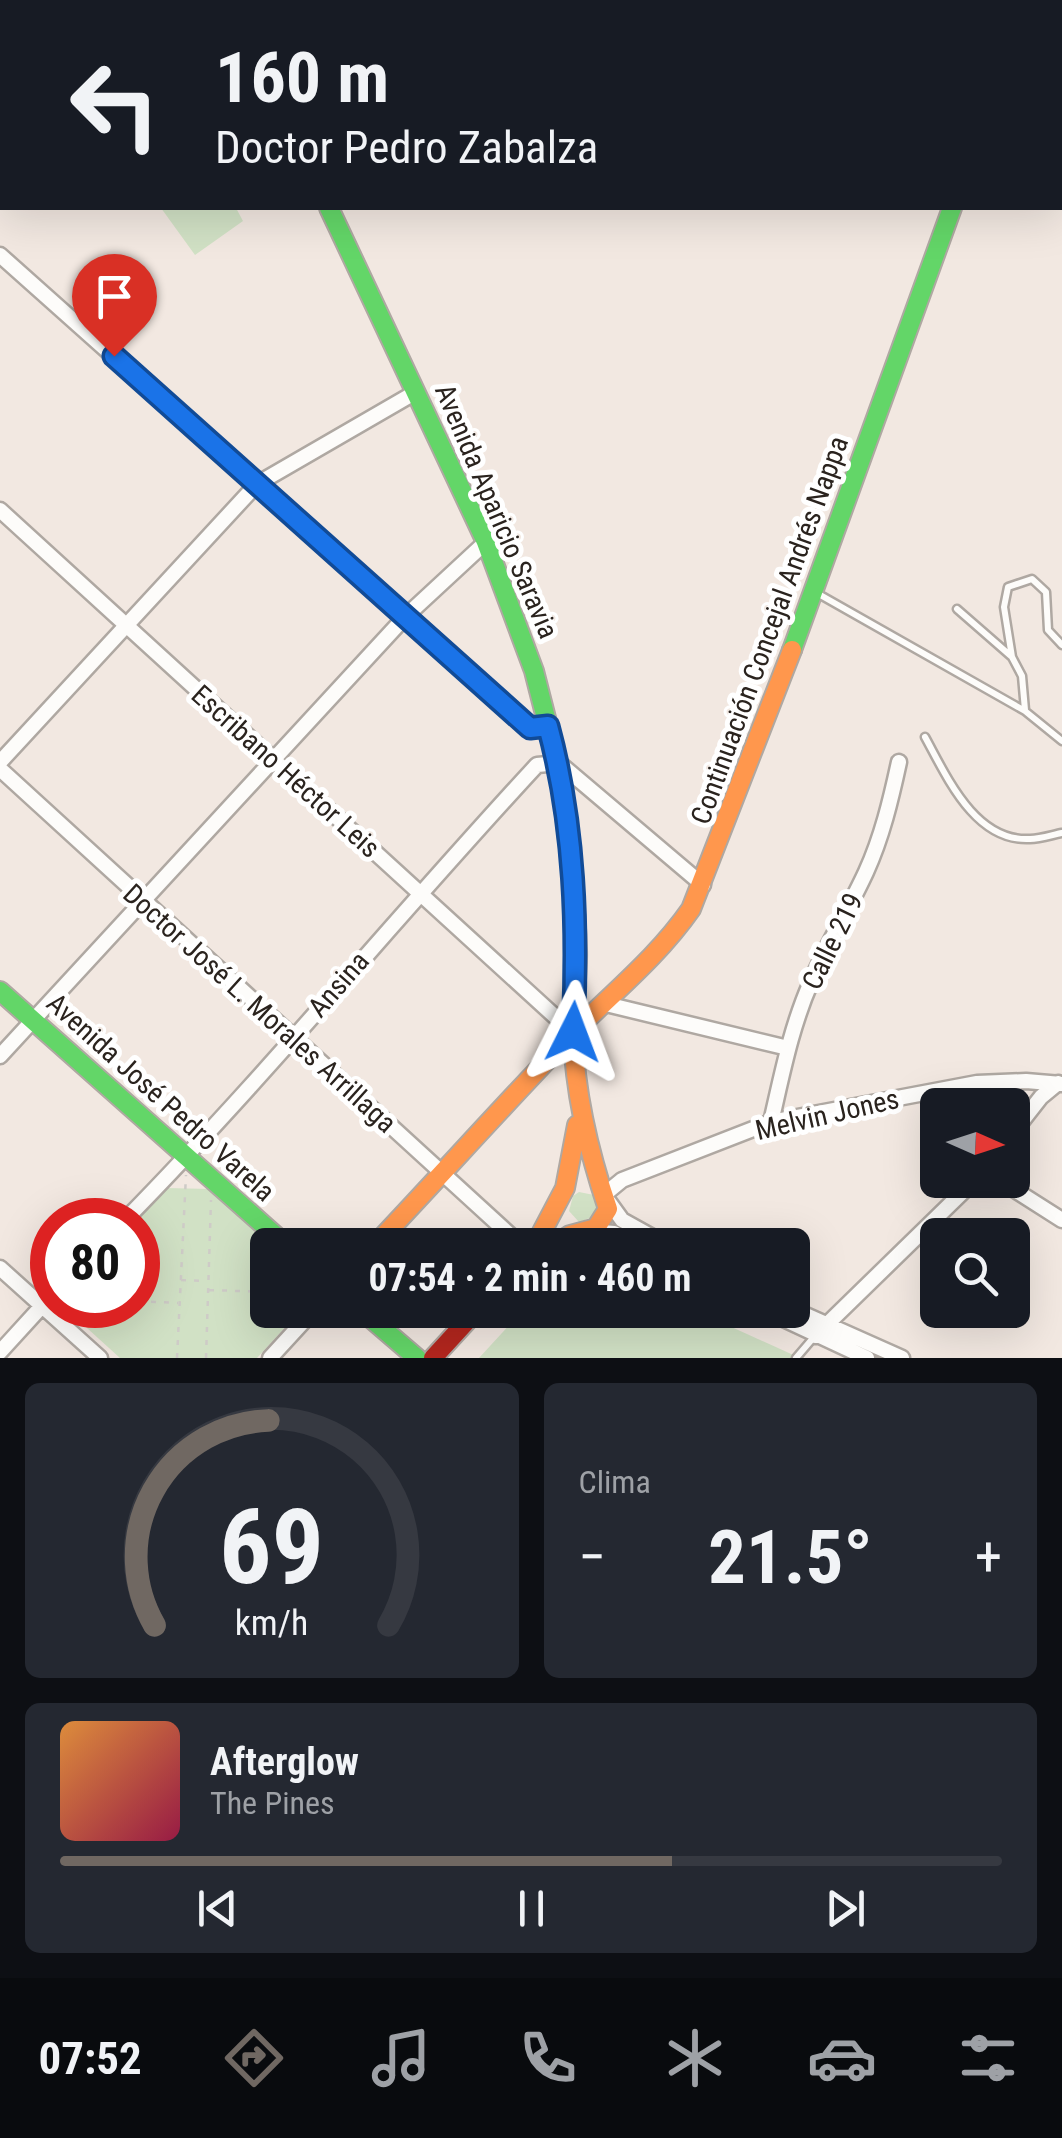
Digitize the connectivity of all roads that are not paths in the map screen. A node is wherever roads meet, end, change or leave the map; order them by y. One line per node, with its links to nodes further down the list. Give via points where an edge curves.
1 (330, 210): 4 (main road, Avenida Aparicio Saravia)
2 (951, 210): 8 (main road, Continuación Concejal Andrés Nappa)
3 (0, 254): 5 (street)
4 (416, 392): 5 (street); 7 (main road, Avenida Aparicio Saravia)
5 (257, 484): 10 (street); 11 (street)
6 (0, 510): 11 (street, Escribano Héctor Leis)
7 (486, 542): 10 (street); 15 (main road, Avenida Aparicio Saravia)
8 (815, 592): 14 (lane); 23 (main road, Continuación Concejal Andrés Nappa)
9 (956, 610): 13 (lane)
10 (405, 616): 15 (street, via 530,728); 18 (street)
11 (126, 625): 18 (street, Escribano Héctor Leis); 21 (street)
12 (1062, 645): 13 (lane, via 1048,630 1046,592 1032,579 1008,587 1004,606)
13 (1012, 657): 14 (lane)
14 (1026, 711): 17 (lane)
15 (548, 726): 20 (main road, Avenida Aparicio Saravia)
16 (925, 738): 22 (lane, via 962,804 999,832 1027,840)
17 (1062, 741)
18 (272, 758): 24 (street, Escribano Héctor Leis); 25 (street)
19 (899, 762): 31 (street, Calle 219, via 866,872 809,986)
20 (558, 763): 23 (street); 24 (street, Ansina, via 537,765); 29 (main road, Avenida Aparicio Saravia, via 577,952)
21 (0, 766): 25 (street, Doctor José L. Morales Arrillaga)
22 (1062, 833)
23 (703, 885): 27 (main road, Continuación Concejal Andrés Nappa, via 679,927)
24 (419, 892): 29 (street, Escribano Héctor Leis); 30 (street, Ansina)
25 (140, 900): 28 (street); 30 (street, Doctor José L. Morales Arrillaga)
26 (0, 991): 28 (main road, Avenida José Pedro Varela)
27 (606, 1004): 29 (main road, Continuación Concejal Andrés Nappa); 31 (street)
28 (33, 1020): 32 (street); 37 (main road, Avenida José Pedro Varela)
29 (573, 1032): 34 (main road, Avenida Aparicio Saravia); 38 (main road, Continuación Concejal Andrés Nappa)
30 (293, 1036): 37 (street, Ansina); 38 (street, Doctor José L. Morales Arrillaga)
31 (788, 1048): 36 (street, Calle 219)
32 (0, 1056)
33 (1060, 1083): 35 (street); 36 (street, Melvin Jones, via 977,1083)
34 (578, 1090): 39 (main road, Avenida Aparicio Saravia, via 592,1165); 40 (main road, Avenida Aparicio Saravia, via 576,1152)
35 (1030, 1115)
36 (772, 1122): 39 (street, Melvin Jones, via 622,1180)
37 (186, 1157): 41 (street, Ansina); 45 (main road, Avenida José Pedro Varela)
38 (442, 1173): 46 (main road, Continuación Concejal Andrés Nappa); 47 (street, Doctor José L. Morales Arrillaga)
39 (605, 1194): 40 (main road, via 578,1182); 50 (main road, via 606,1216); 51 (street, via 622,1220)
40 (562, 1197): 48 (main road, Avenida Aparicio Saravia); 49 (main road, via 563,1219)
41 (146, 1198)
42 (957, 1198): 62 (street)
43 (1028, 1198): 44 (street)
44 (1062, 1220)
45 (267, 1228)
46 (391, 1228)
47 (502, 1228)
48 (545, 1228)
49 (580, 1228)
50 (596, 1228)
51 (636, 1228)
52 (0, 1268): 53 (street)
53 (30, 1288)
54 (30, 1319): 63 (street)
55 (810, 1323): 62 (street)
56 (810, 1327): 62 (street)
57 (73, 1328): 64 (street)
58 (298, 1328): 65 (street)
59 (381, 1328): 66 (main road)
60 (460, 1328): 67 (main road)
61 (481, 1328): 68 (main road)
62 (820, 1331): 69 (lane); 70 (street); 71 (street)
63 (0, 1352)
64 (100, 1358)
65 (270, 1358)
66 (417, 1358)
67 (433, 1358)
68 (454, 1358)
69 (796, 1358)
70 (867, 1358)
71 (902, 1358)

